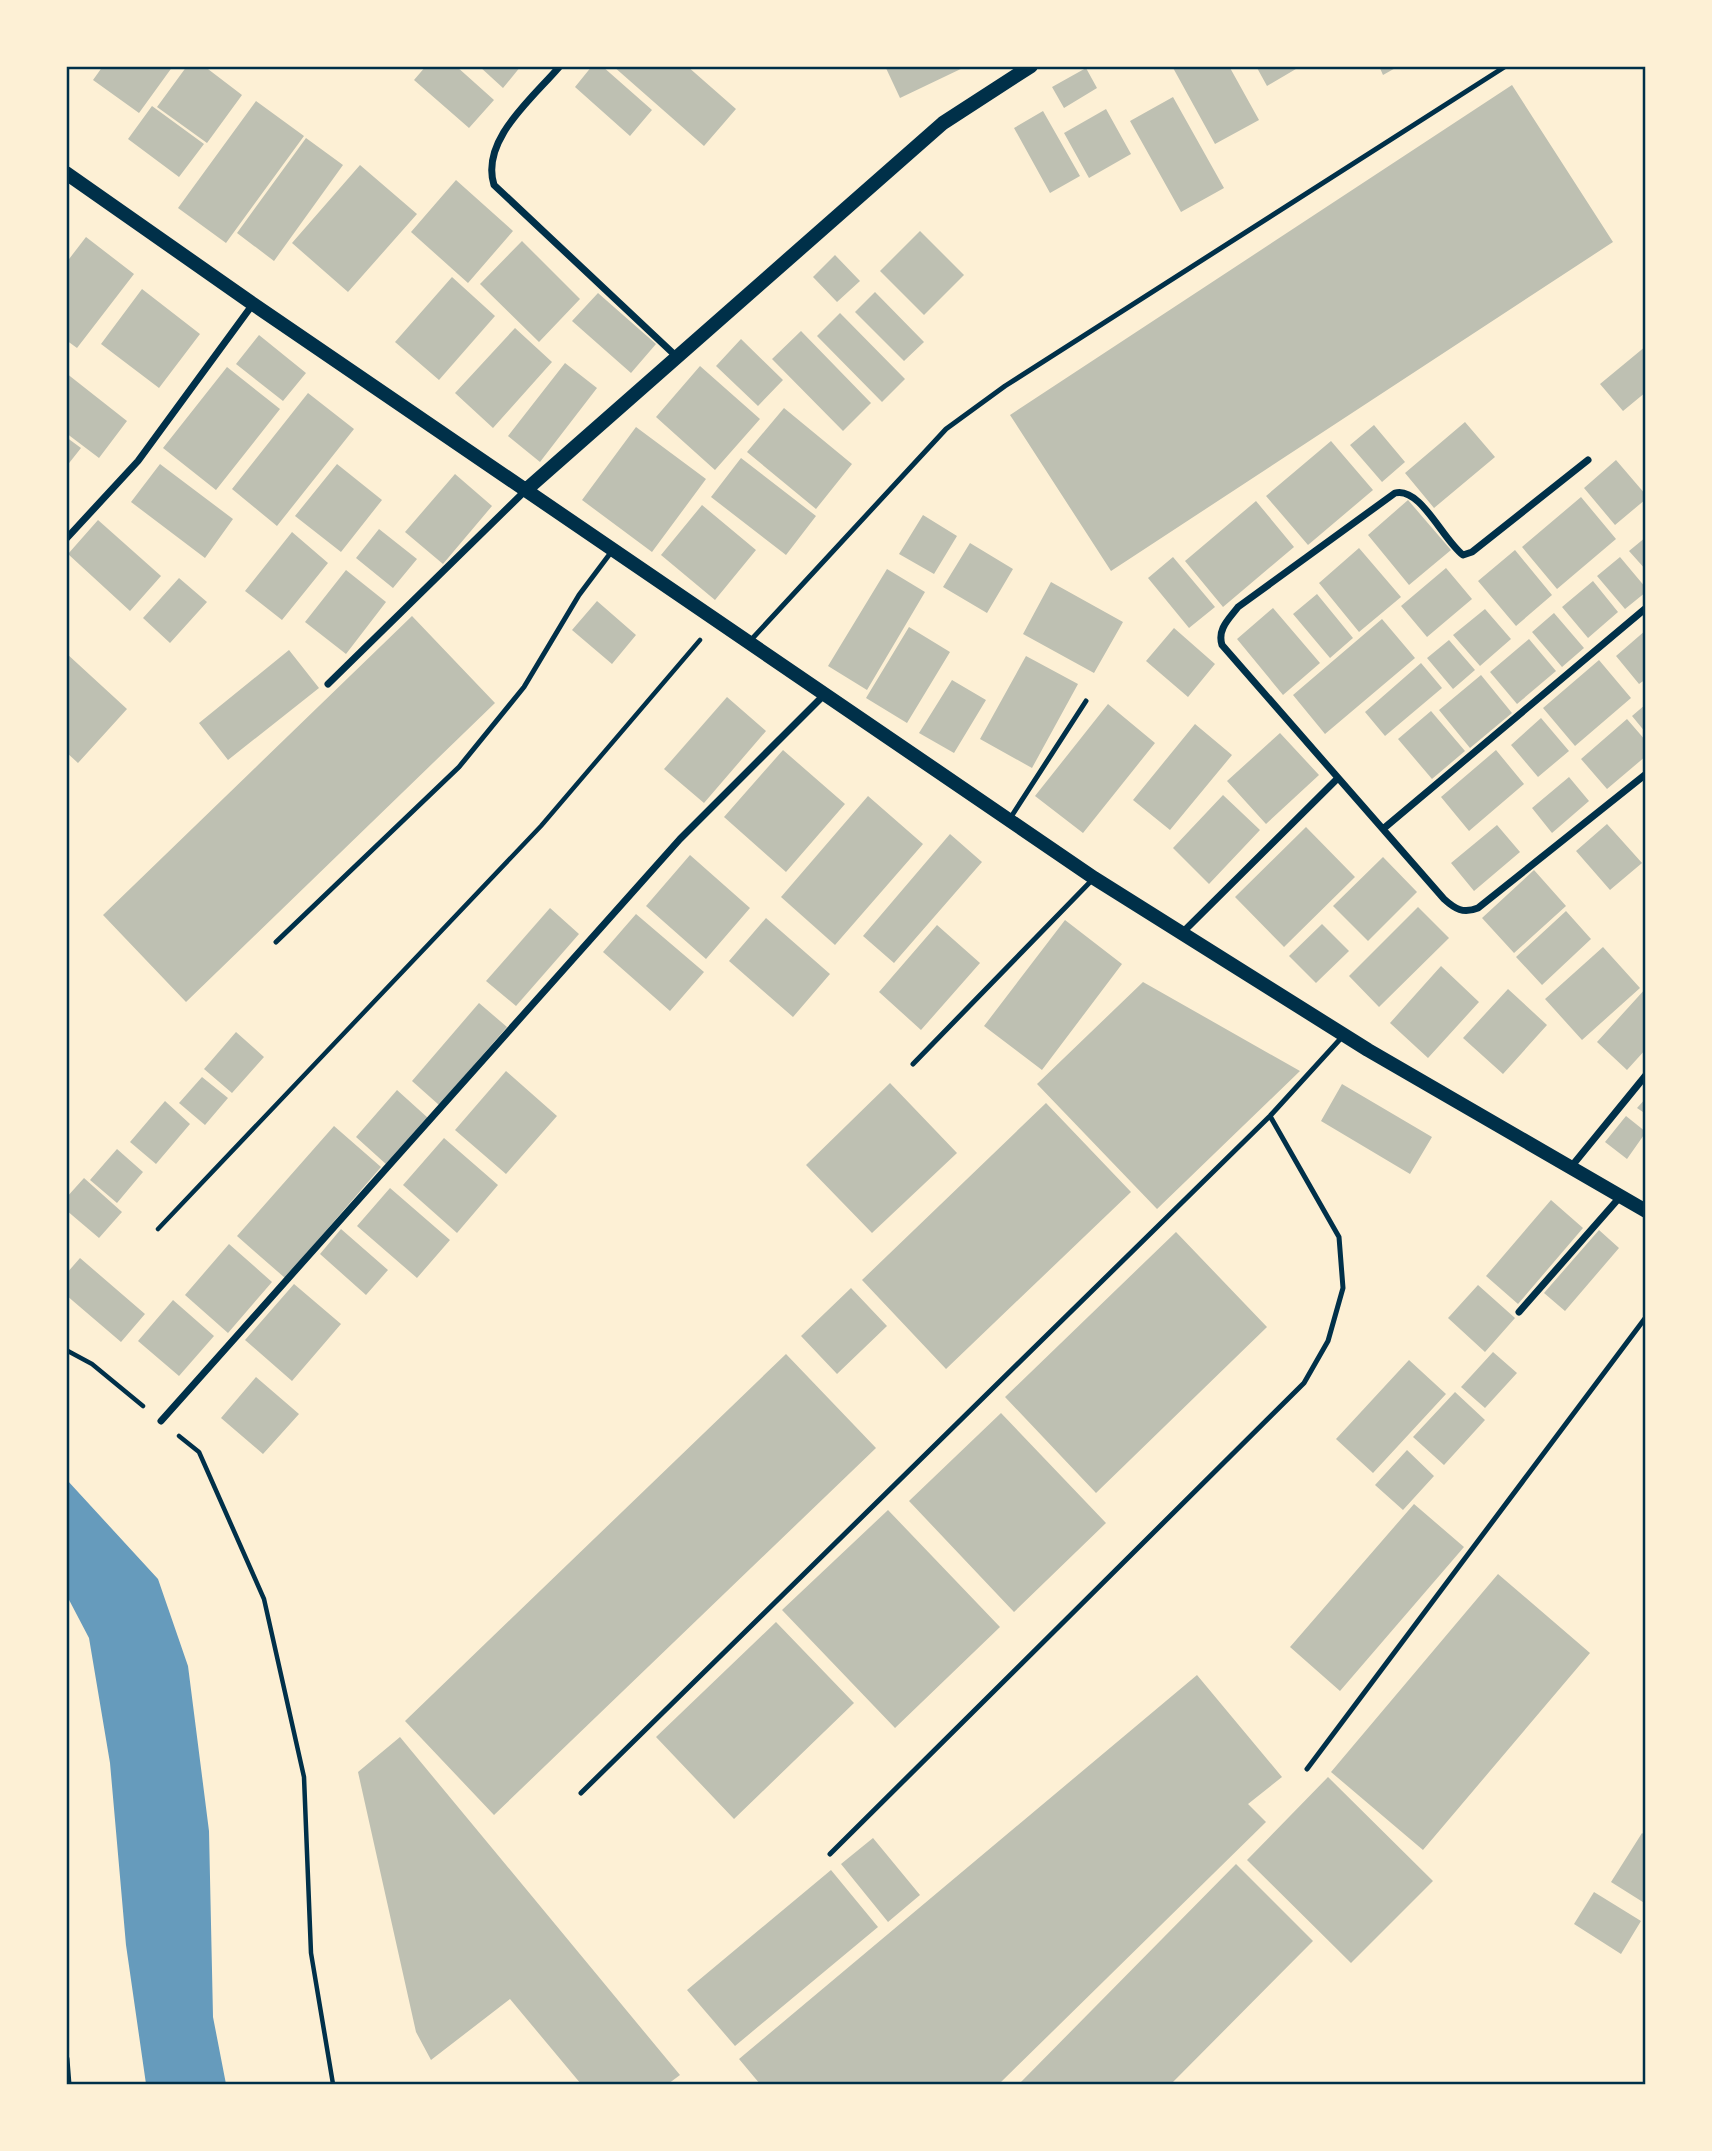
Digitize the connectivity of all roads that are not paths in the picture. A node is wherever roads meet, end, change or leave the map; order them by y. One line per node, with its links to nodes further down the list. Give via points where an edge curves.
1 (560, 66): 6 (street, via 493,153 490,170 494,186)
2 (1031, 66): 6 (main road, via 943,123)
3 (1506, 66): 14 (lane, via 954,422)
4 (66, 173): 5 (main road)
5 (253, 304): 8 (main road); 10 (street, via 138,461)
6 (677, 357): 8 (main road)
7 (1588, 460): 19 (street, via 1463,555 1415,496 1403,491 1395,494 1238,607 1223,626 1222,645)
8 (527, 489): 12 (main road); 15 (street)
9 (66, 526): 10 (street)
10 (74, 532): 11 (street)
11 (66, 539)
12 (614, 548): 14 (main road); 24 (lane, via 579,595 524,687 459,767)
13 (1646, 608): 21 (street)
14 (750, 641): 16 (main road)
15 (328, 684)
16 (826, 693): 20 (main road); 34 (street, via 680,839)
17 (1086, 701): 20 (lane)
18 (1646, 774): 21 (street, via 1469,912 1444,899)
19 (1338, 778): 21 (street); 23 (street)
20 (1009, 820): 22 (main road)
21 (1383, 828)
22 (1094, 878): 23 (main road); 26 (lane)
23 (1181, 933): 25 (main road)
24 (275, 942)
25 (1344, 1035): 28 (lane); 29 (main road)
26 (913, 1064)
27 (1646, 1075): 29 (street)
28 (1270, 1116): 36 (lane); 37 (lane, via 1339,1237 1343,1288 1328,1341 1304,1383)
29 (1571, 1167): 30 (main road)
30 (1620, 1196): 31 (main road); 32 (street)
31 (1646, 1212)
32 (1519, 1312)
33 (1646, 1317): 35 (lane)
34 (161, 1421)
35 (1307, 1769)
36 (581, 1793)
37 (830, 1854)
38 (66, 2059): 39 (street)
39 (68, 2084)

